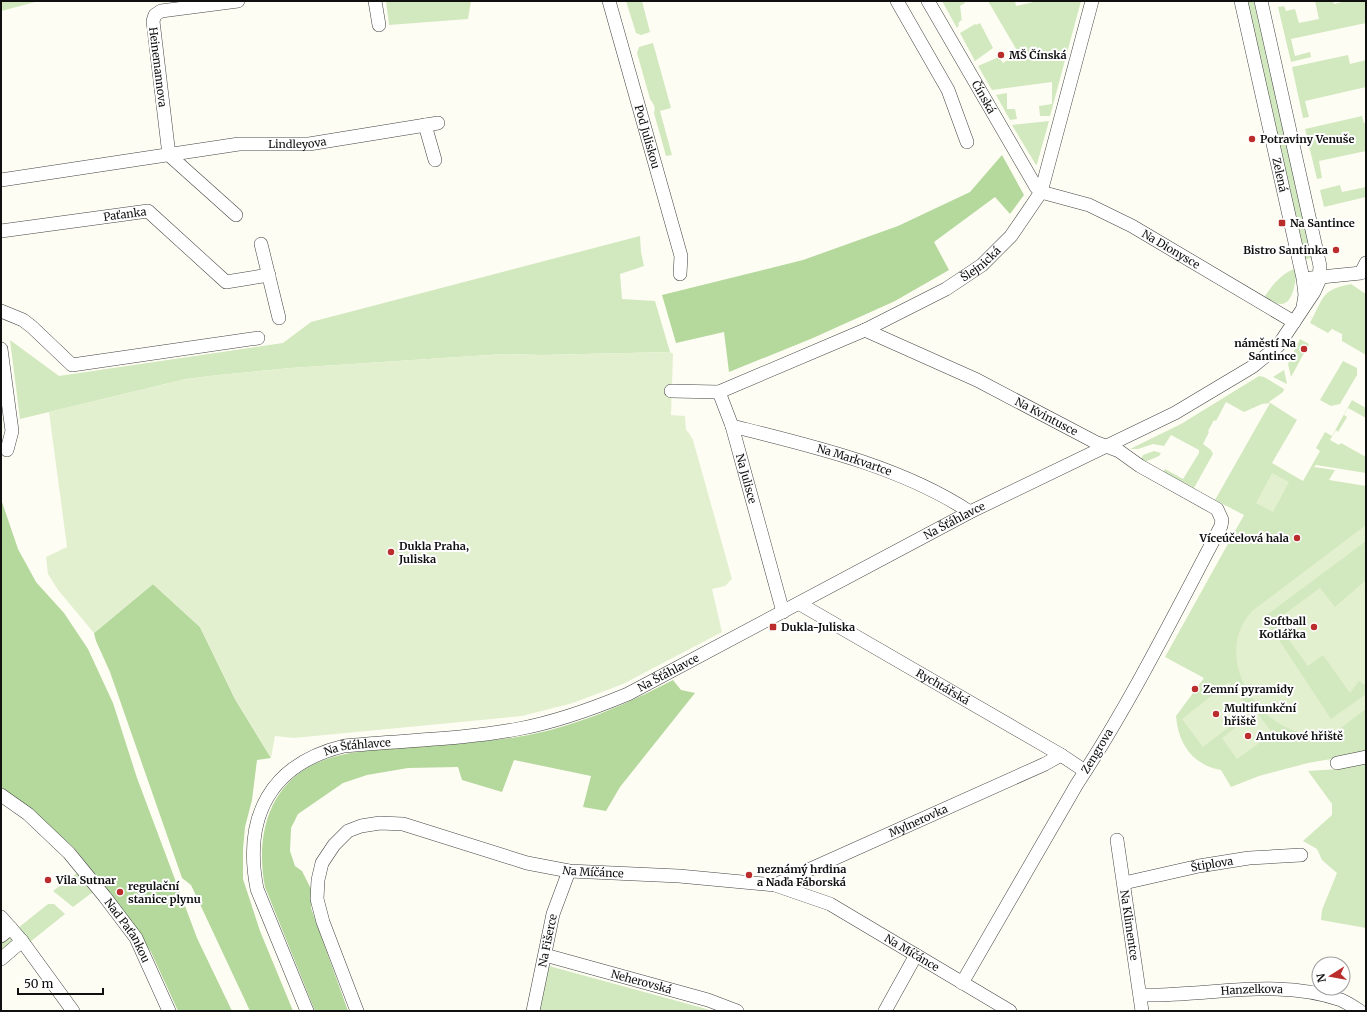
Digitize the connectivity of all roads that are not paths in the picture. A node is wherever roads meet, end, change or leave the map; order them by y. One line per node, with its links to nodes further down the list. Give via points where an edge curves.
1 (238, 1): 11 (street, Heinemannova, via 161,11 155,15 153,21)
2 (375, 1): 9 (street)
3 (609, 1): 19 (street, Pod Juliskou, via 681,256)
4 (897, 1): 10 (street, via 948,90)
5 (928, 1): 14 (street, Čínská)
6 (1092, 1): 14 (street, Šlejnická)
7 (1240, 1): 22 (street, Zelená)
8 (1261, 1): 21 (street, Zelená, via 1319,260)
9 (379, 25)
10 (967, 142)
11 (169, 155): 12 (street, Lindleyova, via 239,144 309,144 432,124); 13 (street, Lindleyova); 15 (street)
12 (434, 160)
13 (1, 180)
14 (1041, 192): 26 (street, Na Dionysce, via 1088,206 1132,226); 27 (street, Šlejnická, via 1011,236 982,265 946,289)
15 (236, 215)
16 (1, 231): 20 (street, Paťanka, via 148,211 226,282)
17 (261, 244): 20 (street)
18 (1366, 263): 21 (street, via 1361,272)
19 (680, 274)
20 (269, 275): 25 (street)
21 (1319, 277): 22 (street); 23 (street, via 1314,292)
22 (1303, 278): 23 (street, via 1305,295)
23 (1302, 310): 26 (street)
24 (1, 311): 28 (street, via 23,320 72,365)
25 (279, 318)
26 (1294, 322): 33 (street, Na Šťáhlavce, via 1278,346 1252,367 1175,413)
27 (865, 330): 31 (street, Šlejnická); 33 (street, Na Kvintusce, via 977,380)
28 (258, 338)
29 (1, 349): 34 (street, via 12,431)
30 (672, 391): 31 (street)
31 (719, 392): 32 (street, Na Julisce)
32 (732, 426): 35 (street, Na Markvartce, via 802,444 898,475 930,489); 38 (street, Na Julisce)
33 (1105, 446): 35 (street, Na Šťáhlavce); 36 (street, Na Kvintusce, via 1120,451 1140,466 1210,505)
34 (7, 450)
35 (970, 512): 37 (street, Na Šťáhlavce)
36 (1221, 514): 42 (street, Zengrova, via 1222,520 1217,533)
37 (800, 604): 38 (street, Na Šťáhlavce); 39 (street, Rychtářská)
38 (783, 612): 59 (street, Na Šťáhlavce, via 640,689 570,717 489,733 344,746 310,757 281,778 271,790 256,827 254,871 257,889)
39 (1061, 755): 42 (street, Rychtářská); 48 (street, Mylnerovka)
40 (1366, 757): 41 (street)
41 (1337, 763)
42 (1086, 771): 55 (street, Zengrova)
43 (1, 795): 58 (street, Nad Paťankou, via 28,814 69,853 105,897 136,938)
44 (1117, 840): 47 (street, Na Klimentce)
45 (1301, 855): 47 (street, Štiplova, via 1249,858 1199,866)
46 (569, 871): 48 (street, Na Míčánce, via 679,876); 53 (street, Na Fišerce, via 553,914); 60 (street, Na Míčánce, via 527,863 403,824 380,823 348,831 334,845 322,863 317,899 323,922)
47 (1124, 884): 56 (street, Na Klimentce)
48 (774, 885): 52 (street, Na Míčánce, via 830,904)
49 (1, 917): 50 (street)
50 (6, 932): 51 (street)
51 (22, 941): 54 (street); 57 (street)
52 (916, 954): 55 (street, Na Míčánce); 63 (street)
53 (545, 955): 61 (street, Na Fišerce); 62 (street, Neherovská, via 708,1000)
54 (1, 959)
55 (962, 983): 64 (street, Na Míčánce)
56 (1140, 995): 65 (street, Na Klimentce); 66 (street, Hanzelkova, via 1271,989 1308,992 1342,1000)
57 (73, 1011)
58 (169, 1011)
59 (307, 1011)
60 (357, 1011)
61 (533, 1011)
62 (737, 1011)
63 (885, 1011)
64 (1010, 1011)
65 (1142, 1011)
66 (1360, 1011)

